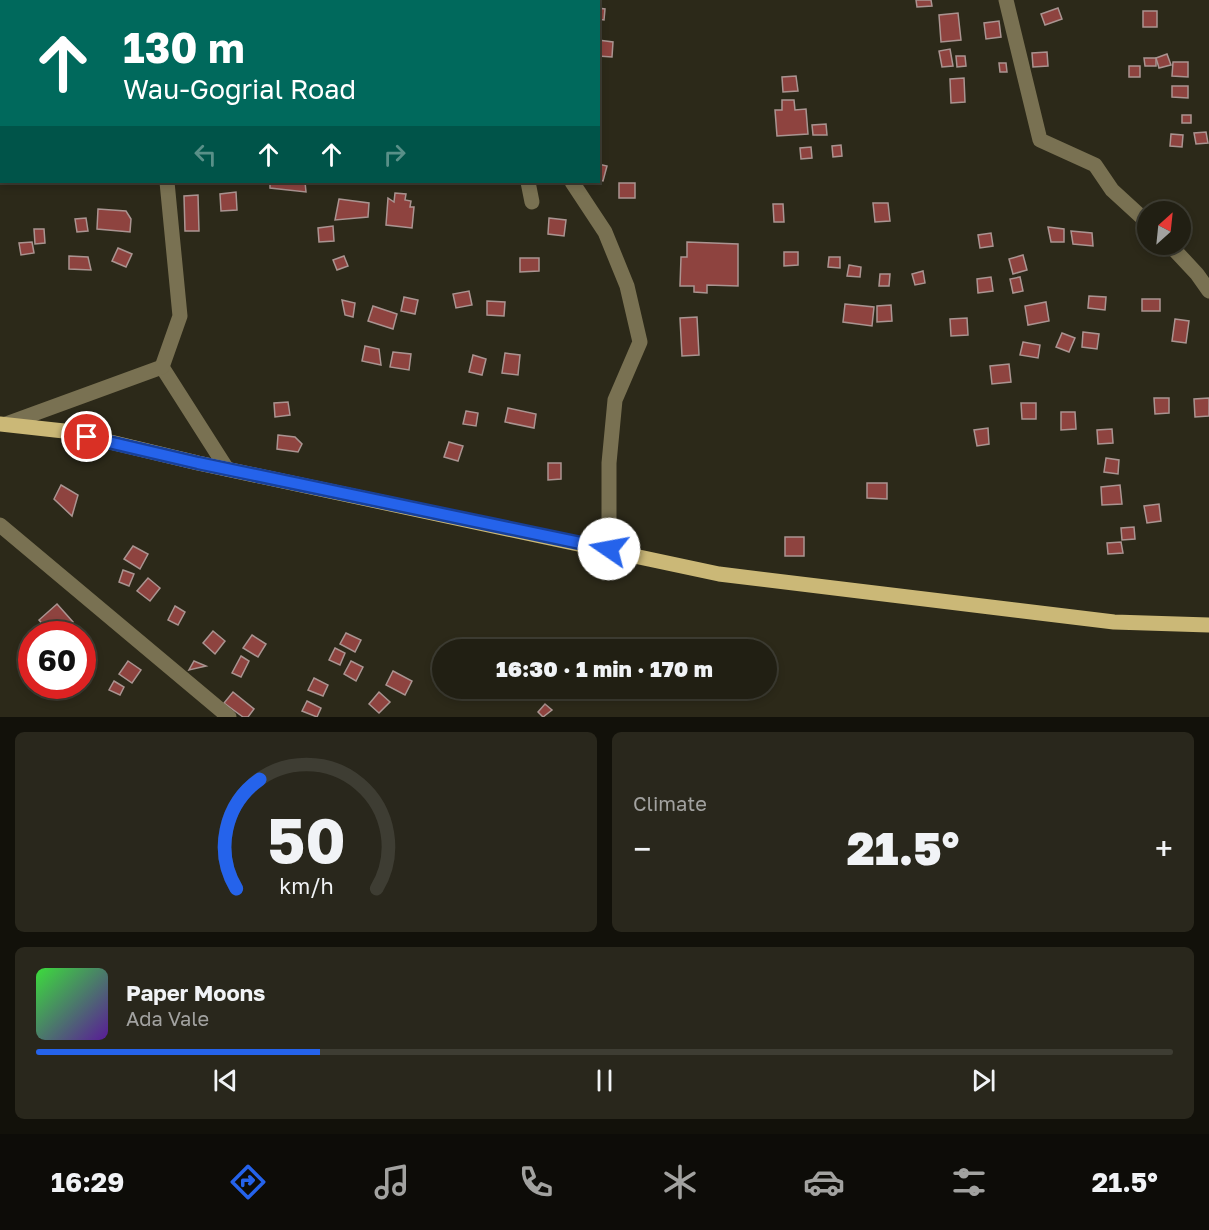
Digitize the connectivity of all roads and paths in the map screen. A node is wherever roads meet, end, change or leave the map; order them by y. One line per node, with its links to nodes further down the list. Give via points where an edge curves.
1 (1006, 0): 6 (street, via 1040,140 1095,165 1112,190)
2 (167, 183): 9 (street, via 180,316)
3 (528, 183): 5 (street)
4 (573, 183): 13 (street, via 605,232 627,286 640,342 615,400 609,463)
5 (532, 202)
6 (1137, 213)
7 (1179, 255): 8 (street)
8 (1209, 291)
9 (162, 367): 10 (street); 11 (street)
10 (3, 424): 11 (main road, via 64,431)
11 (227, 469): 13 (main road)
12 (0, 525): 15 (street)
13 (609, 549): 14 (main road, via 719,574 1114,622)
14 (1209, 625)
15 (229, 717)

